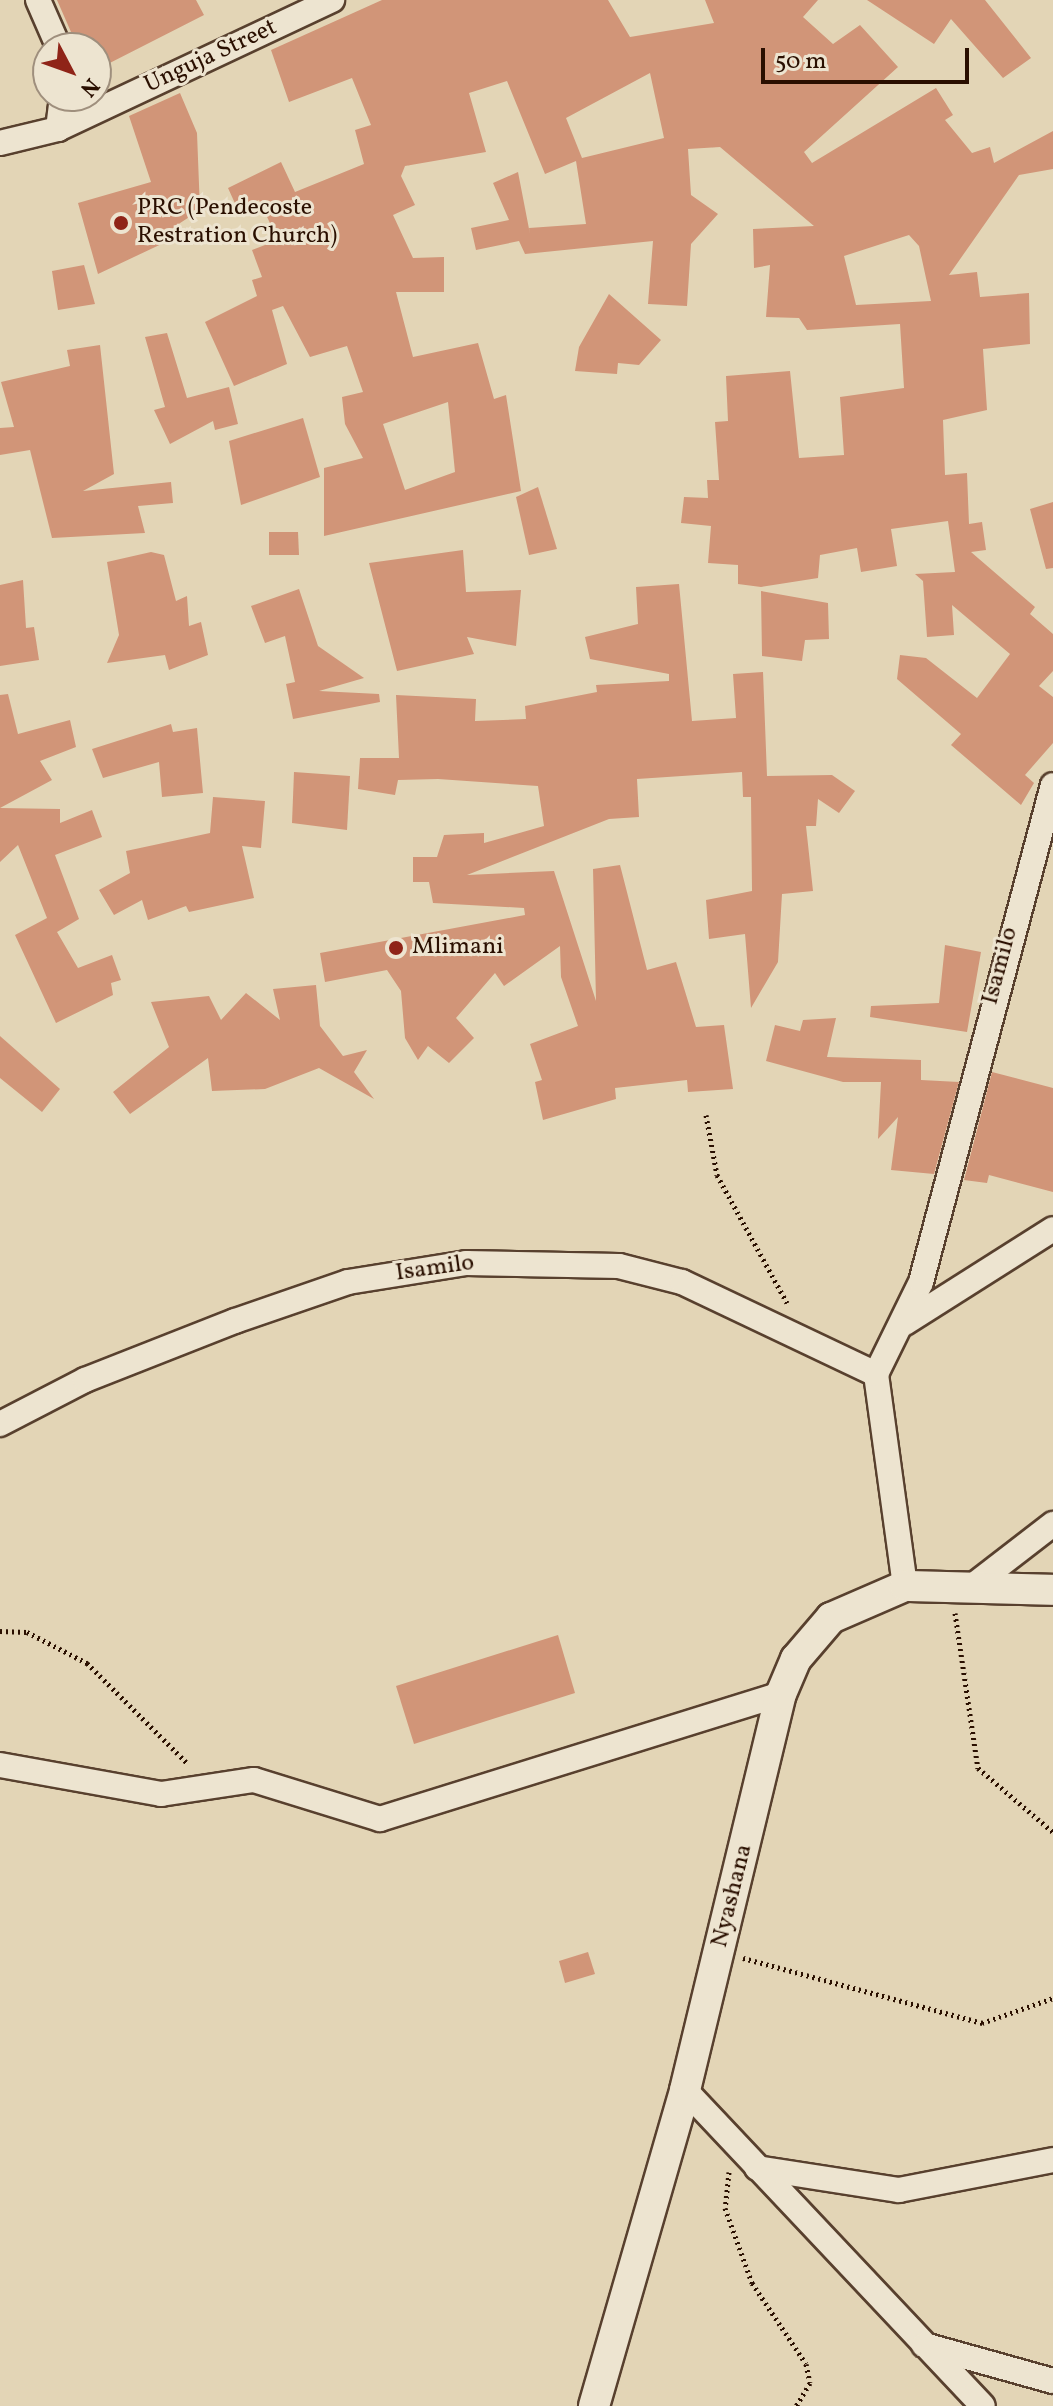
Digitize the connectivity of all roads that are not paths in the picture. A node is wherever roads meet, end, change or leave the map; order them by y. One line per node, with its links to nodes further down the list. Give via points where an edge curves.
1 (38, 0): 3 (street)
2 (332, 0): 5 (street, Unguja Street)
3 (52, 32)
4 (60, 112): 5 (street)
5 (58, 129): 6 (street, Unguja Street)
6 (0, 143)
7 (1053, 785): 9 (street, Isamilo)
8 (1053, 1229): 9 (street)
9 (905, 1323): 10 (street, Isamilo)
10 (876, 1374): 11 (street, Isamilo, via 721,1297 619,1266 466,1263 348,1282 235,1321 85,1380); 14 (street)
11 (0, 1424)
12 (1053, 1524): 13 (street)
13 (961, 1585): 14 (street, Nyashana); 15 (street, Nyashana)
14 (905, 1586): 16 (street, Nyashana, via 831,1618 796,1659)
15 (1053, 1590)
16 (781, 1694): 17 (street, via 414,1814 347,1814 254,1780 213,1788 115,1791); 18 (street, Nyashana)
17 (0, 1765)
18 (685, 2090): 19 (street); 23 (street, Nyashana)
19 (749, 2160): 20 (street, via 899,2190); 21 (street)
20 (1053, 2160)
21 (920, 2344): 22 (street); 24 (street)
22 (1053, 2381)
23 (594, 2406)
24 (983, 2406)

